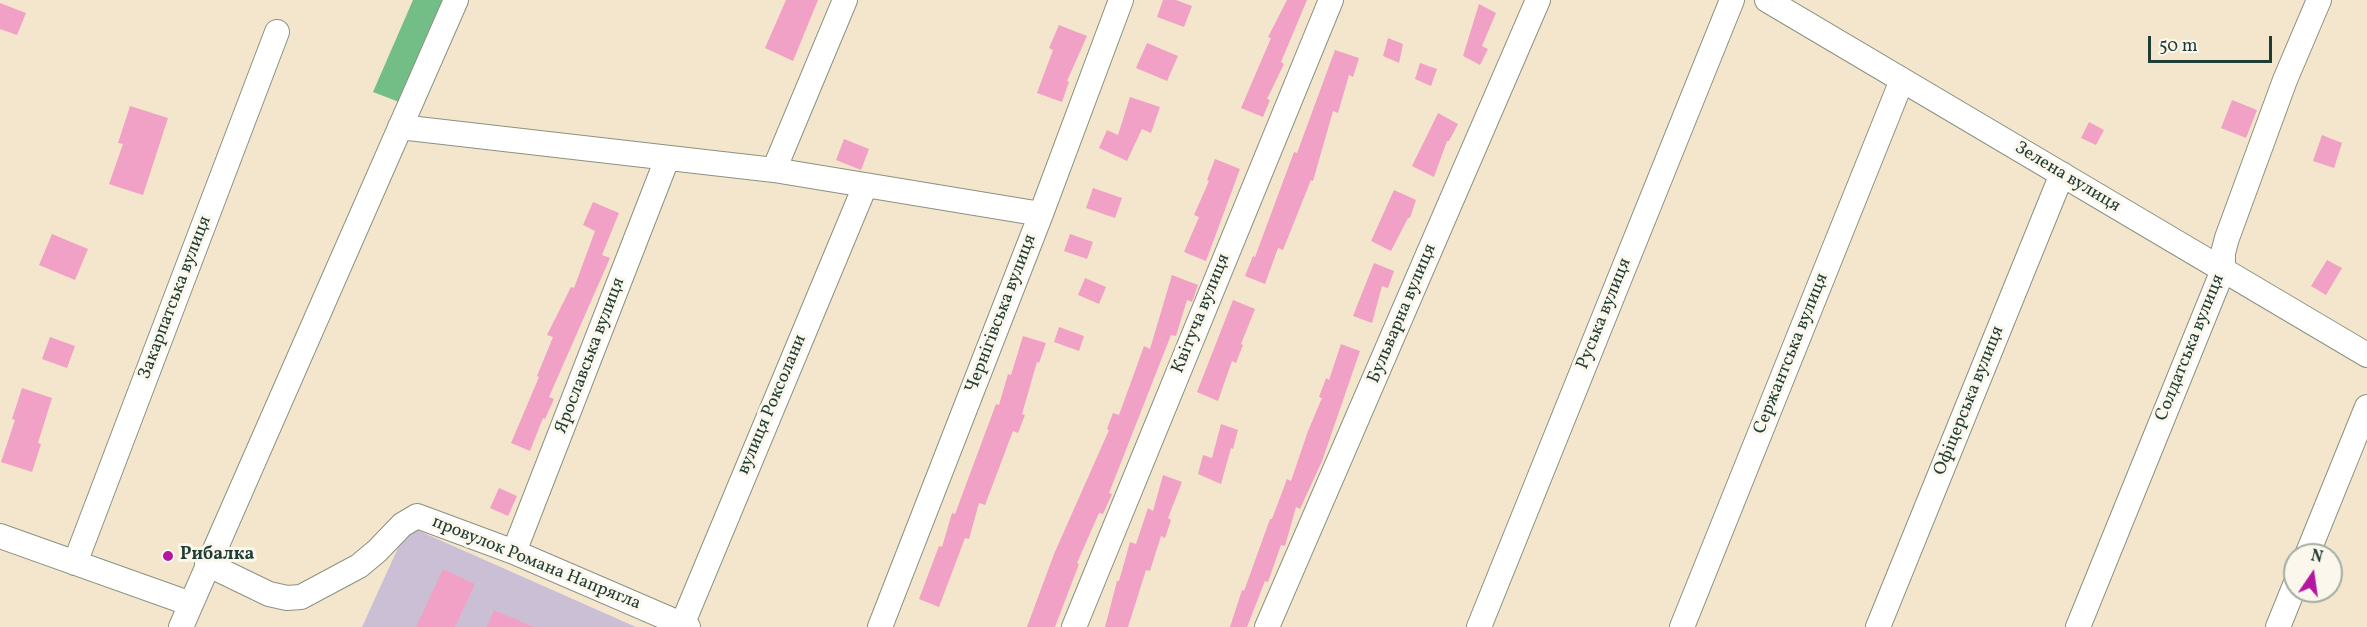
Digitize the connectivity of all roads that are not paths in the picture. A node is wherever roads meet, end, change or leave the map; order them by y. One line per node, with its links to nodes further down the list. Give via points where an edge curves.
1 (456, 0): 11 (street)
2 (845, 0): 13 (street)
3 (1121, 0): 16 (street, Чернігівська вулиця)
4 (1331, 0): 30 (street, Квітуча вулиця)
5 (1538, 0): 31 (street, Бульварна вулиця)
6 (1732, 0): 32 (street, Руська вулиця)
7 (1767, 0): 10 (street, Зелена вулиця)
8 (2319, 0): 17 (street, Солдатська вулиця, via 2226,238)
9 (277, 32): 23 (street, Закарпатська вулиця)
10 (1902, 80): 14 (street, Зелена вулиця); 33 (street, Сержантська вулиця)
11 (400, 127): 12 (street); 24 (street)
12 (667, 159): 13 (street); 22 (street, Ярославська вулиця)
13 (774, 170): 15 (street)
14 (2062, 174): 17 (street, Зелена вулиця); 34 (street, Офіцерська вулиця)
15 (865, 186): 16 (street); 27 (street, вулиця Роксолани)
16 (1041, 214): 29 (street, Чернігівська вулиця)
17 (2223, 270): 18 (street, Зелена вулиця); 35 (street, Солдатська вулиця)
18 (2367, 355)
19 (2367, 407): 21 (street)
20 (0, 536): 23 (street)
21 (2312, 543)
22 (514, 552): 24 (street, провулок Романа Напрягла, via 417,516 359,566 301,597 269,594); 27 (street, провулок Романа Напрягла)
23 (75, 563): 26 (street)
24 (207, 564): 26 (street)
25 (2288, 603): 36 (street)
26 (191, 604): 28 (street)
27 (685, 626)
28 (181, 627)
29 (880, 627)
30 (1074, 627)
31 (1267, 627)
32 (1479, 627)
33 (1682, 627)
34 (1878, 627)
35 (2078, 627)
36 (2278, 627)

